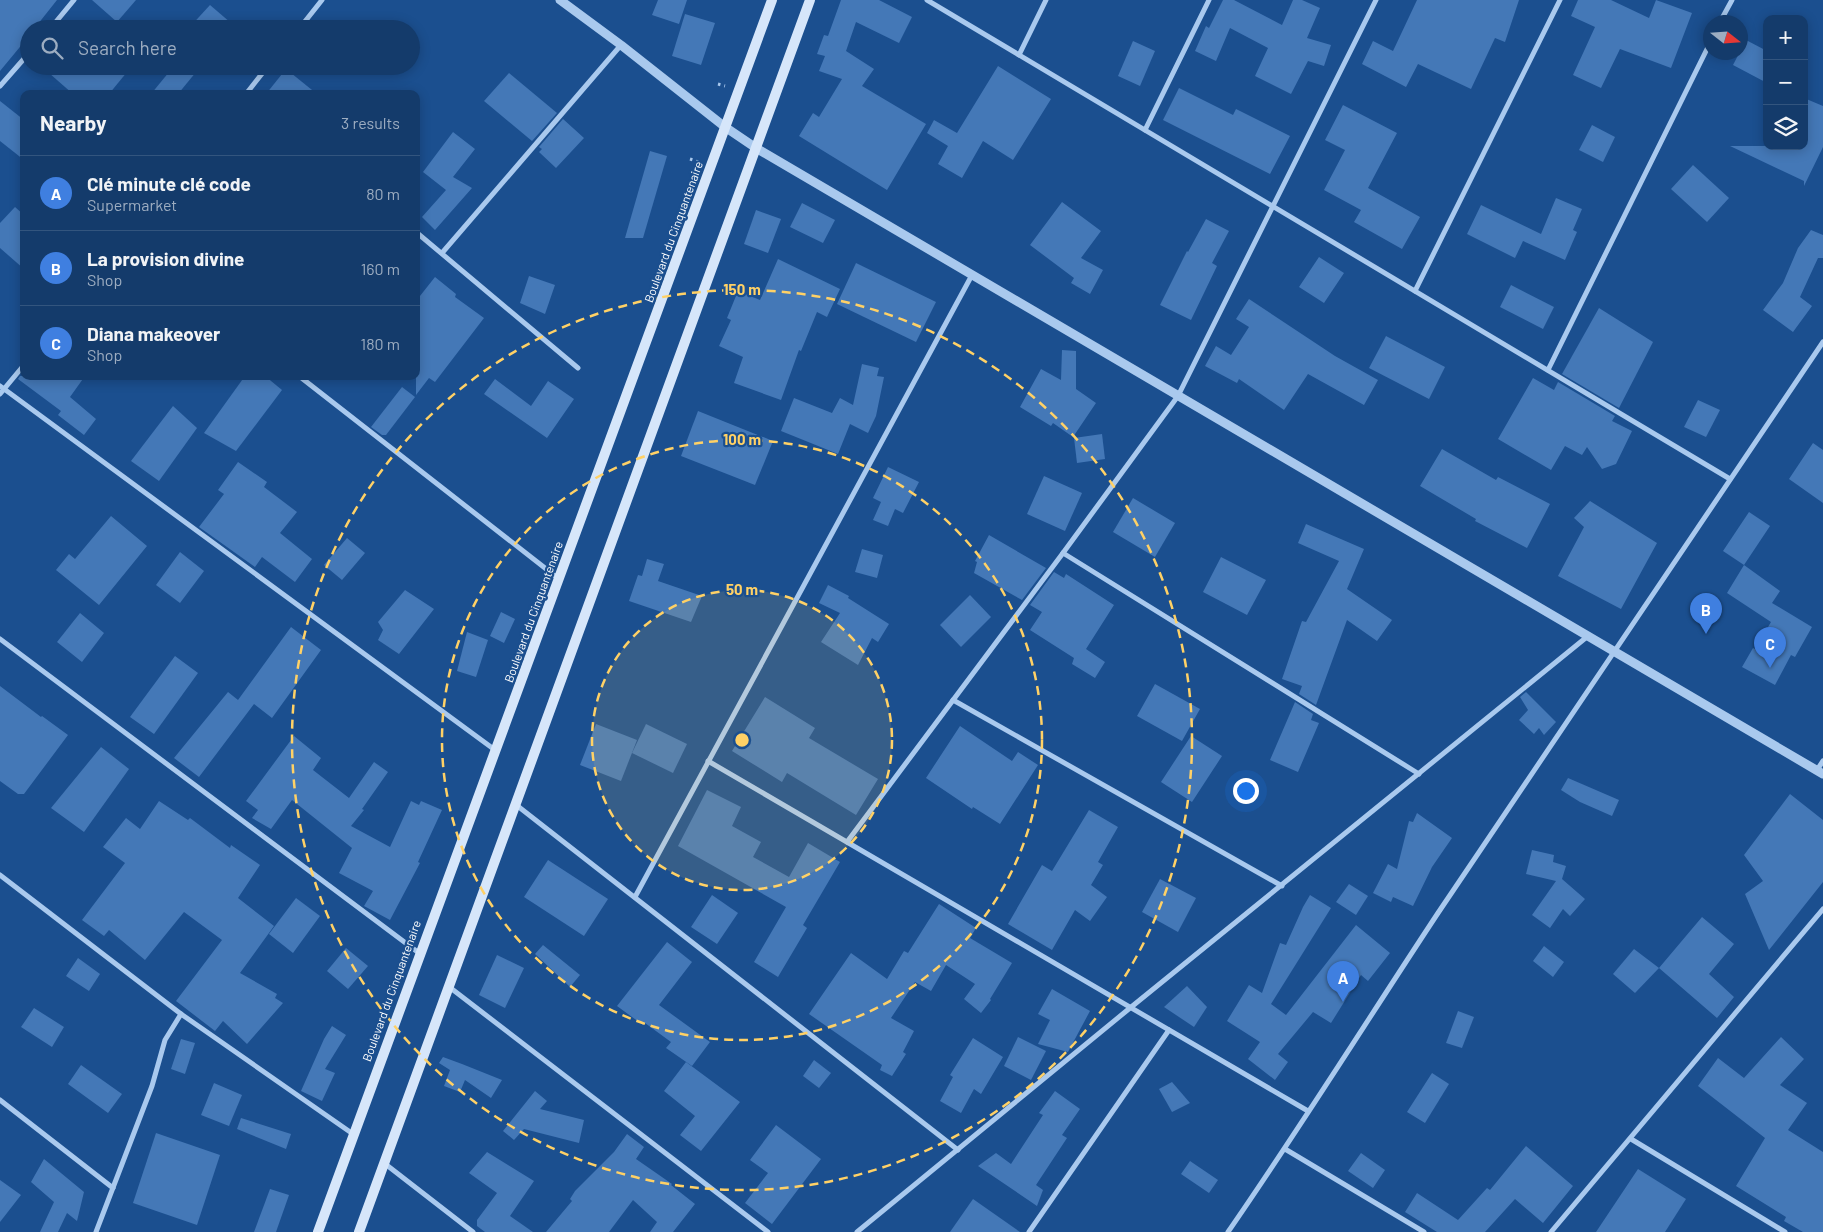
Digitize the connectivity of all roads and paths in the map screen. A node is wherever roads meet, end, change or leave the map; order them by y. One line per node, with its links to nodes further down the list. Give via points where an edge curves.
1 (74, 0): 13 (street)
2 (322, 0): 14 (street)
3 (560, 0): 15 (street)
4 (772, 0): 22 (main road, Boulevard du Cinquantenaire)
5 (810, 0): 24 (main road)
6 (927, 0): 16 (street)
7 (1046, 0): 16 (street)
8 (1209, 0): 23 (street)
9 (1376, 0): 25 (street)
10 (1560, 0): 29 (street)
11 (1732, 0): 12 (street)
12 (1724, 15)
13 (57, 20)
14 (306, 20)
15 (621, 45): 22 (street); 27 (street)
16 (1019, 55): 23 (street)
17 (1703, 56): 33 (street)
18 (20, 63): 20 (street)
19 (261, 75): 21 (street)
20 (0, 86)
21 (249, 90)
22 (725, 127): 24 (street); 40 (main road, Boulevard du Cinquantenaire)
23 (1145, 130): 25 (street)
24 (756, 148): 28 (street); 50 (main road)
25 (1273, 206): 29 (street); 37 (street)
26 (420, 235): 27 (street)
27 (442, 253): 31 (street)
28 (972, 275): 37 (street); 47 (street)
29 (1415, 291): 33 (street)
30 (1823, 342): 38 (street)
31 (578, 368)
32 (20, 369): 35 (street)
33 (1548, 370): 38 (street)
34 (305, 380): 40 (street)
35 (2, 388): 36 (street); 45 (street)
36 (0, 394)
37 (1178, 396): 39 (street); 41 (street)
38 (1730, 478): 43 (street)
39 (1063, 553): 44 (street); 49 (street)
40 (559, 579): 45 (main road, Boulevard du Cinquantenaire)
41 (1588, 636): 43 (street); 49 (street)
42 (0, 640): 56 (street)
43 (1614, 651): 48 (street); 62 (street)
44 (953, 700): 51 (street); 53 (street)
45 (496, 751): 56 (main road, Boulevard du Cinquantenaire)
46 (1823, 761): 48 (street)
47 (708, 762): 51 (street); 54 (street)
48 (1820, 772)
49 (1419, 774): 53 (street)
50 (515, 804): 54 (street); 57 (main road)
51 (847, 842): 58 (street)
52 (0, 875): 59 (street)
53 (1282, 886): 58 (street)
54 (635, 897): 66 (street)
55 (1823, 909): 64 (street)
56 (419, 953): 63 (main road, Boulevard du Cinquantenaire)
57 (448, 986): 67 (main road); 73 (street)
58 (1130, 1008): 60 (street); 66 (street)
59 (181, 1014): 63 (street); 68 (street, via 165,1040 152,1086)
60 (1169, 1030): 62 (street); 75 (street)
61 (0, 1100): 68 (street)
62 (1308, 1112): 65 (street)
63 (353, 1134): 70 (main road, Boulevard du Cinquantenaire)
64 (1631, 1139): 78 (street); 79 (street)
65 (1285, 1149): 76 (street); 77 (street)
66 (958, 1150): 74 (street)
67 (384, 1163): 71 (main road); 72 (street)
68 (113, 1188): 69 (street)
69 (96, 1232)
70 (318, 1232)
71 (359, 1232)
72 (473, 1232)
73 (768, 1232)
74 (858, 1232)
75 (1029, 1232)
76 (1228, 1232)
77 (1424, 1232)
78 (1552, 1232)
79 (1785, 1232)

